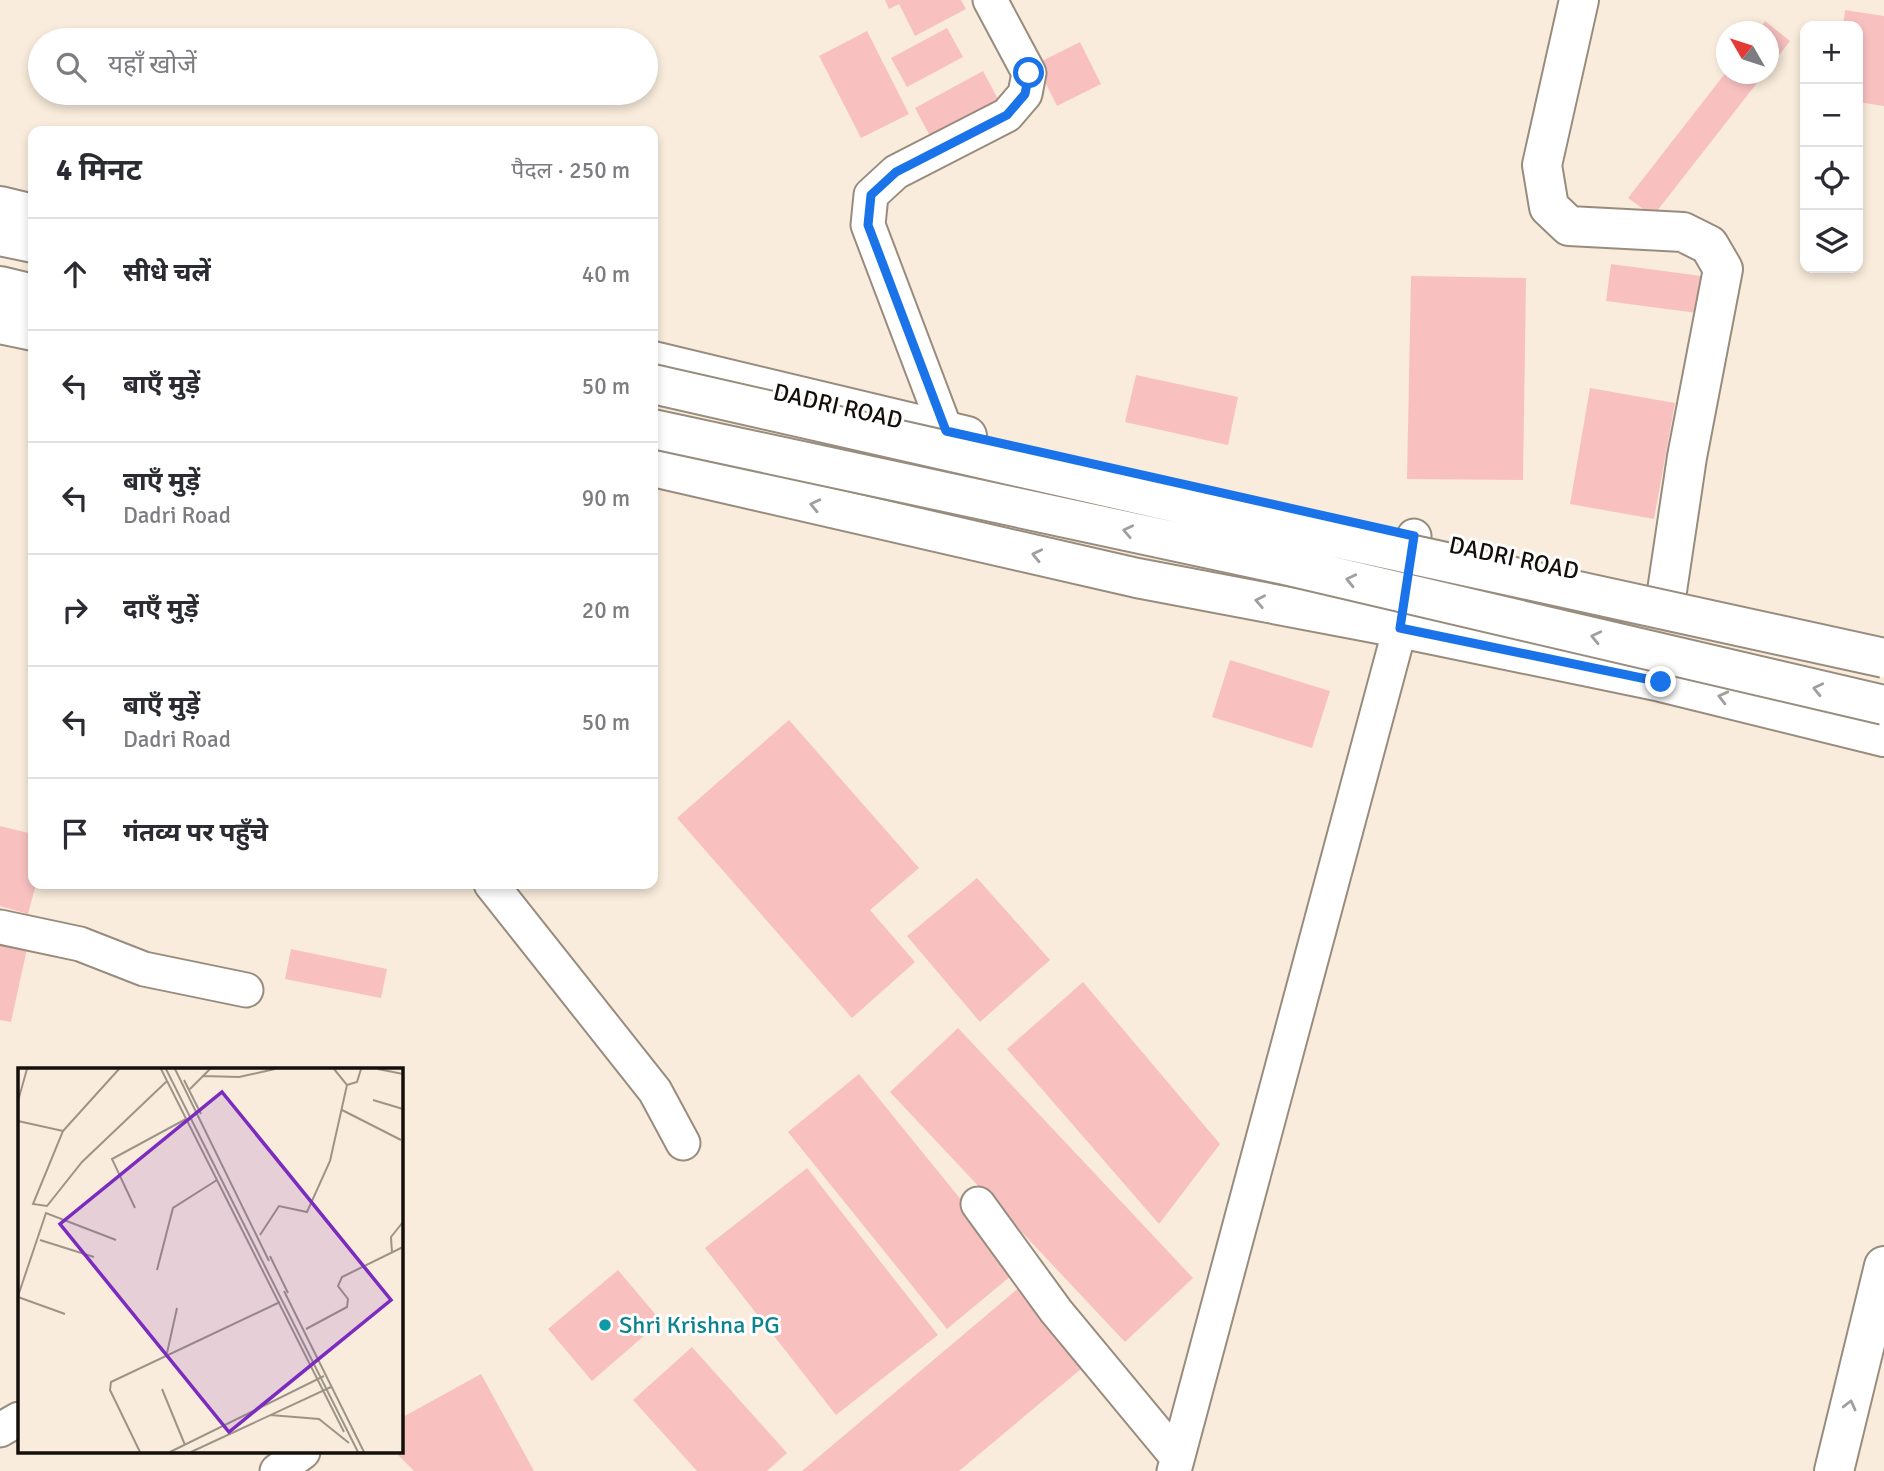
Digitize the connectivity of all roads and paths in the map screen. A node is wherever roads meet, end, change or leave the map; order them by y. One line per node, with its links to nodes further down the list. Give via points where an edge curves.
1 (990, 0): 14 (street, via 1029,73 1025,94 1007,115 896,172 871,195 868,225)
2 (1578, 0): 17 (street, via 1542,165 1549,207 1569,226 1683,232 1709,245 1723,269 1686,457)
3 (0, 206): 4 (street)
4 (28, 213)
5 (0, 236): 6 (street)
6 (28, 242)
7 (0, 286): 8 (street)
8 (28, 293)
9 (0, 324): 10 (street)
10 (28, 330)
11 (658, 363): 14 (street, DADRI ROAD)
12 (658, 385): 20 (street, bridge)
13 (658, 430): 21 (street, one-way to 13, bridge, via 1289,566)
14 (946, 431): 16 (street, DADRI ROAD)
15 (658, 468): 18 (street, one-way to 15, via 1137,578)
16 (1414, 536): 17 (street, DADRI ROAD); 18 (street)
17 (1667, 591): 19 (street, DADRI ROAD)
18 (1400, 628): 22 (street, one-way to 18, via 1661,682); 32 (street)
19 (1884, 644)
20 (1884, 658)
21 (1884, 705)
22 (1884, 737)
23 (495, 889): 26 (street, via 655,1091)
24 (0, 927): 25 (street, via 80,944 144,970)
25 (246, 990)
26 (683, 1143)
27 (978, 1204): 32 (street)
28 (1884, 1266): 34 (street, one-way to 28)
29 (18, 1420): 30 (street)
30 (0, 1430)
31 (300, 1454): 33 (street)
32 (1176, 1464)
33 (277, 1471)
34 (1835, 1471)

